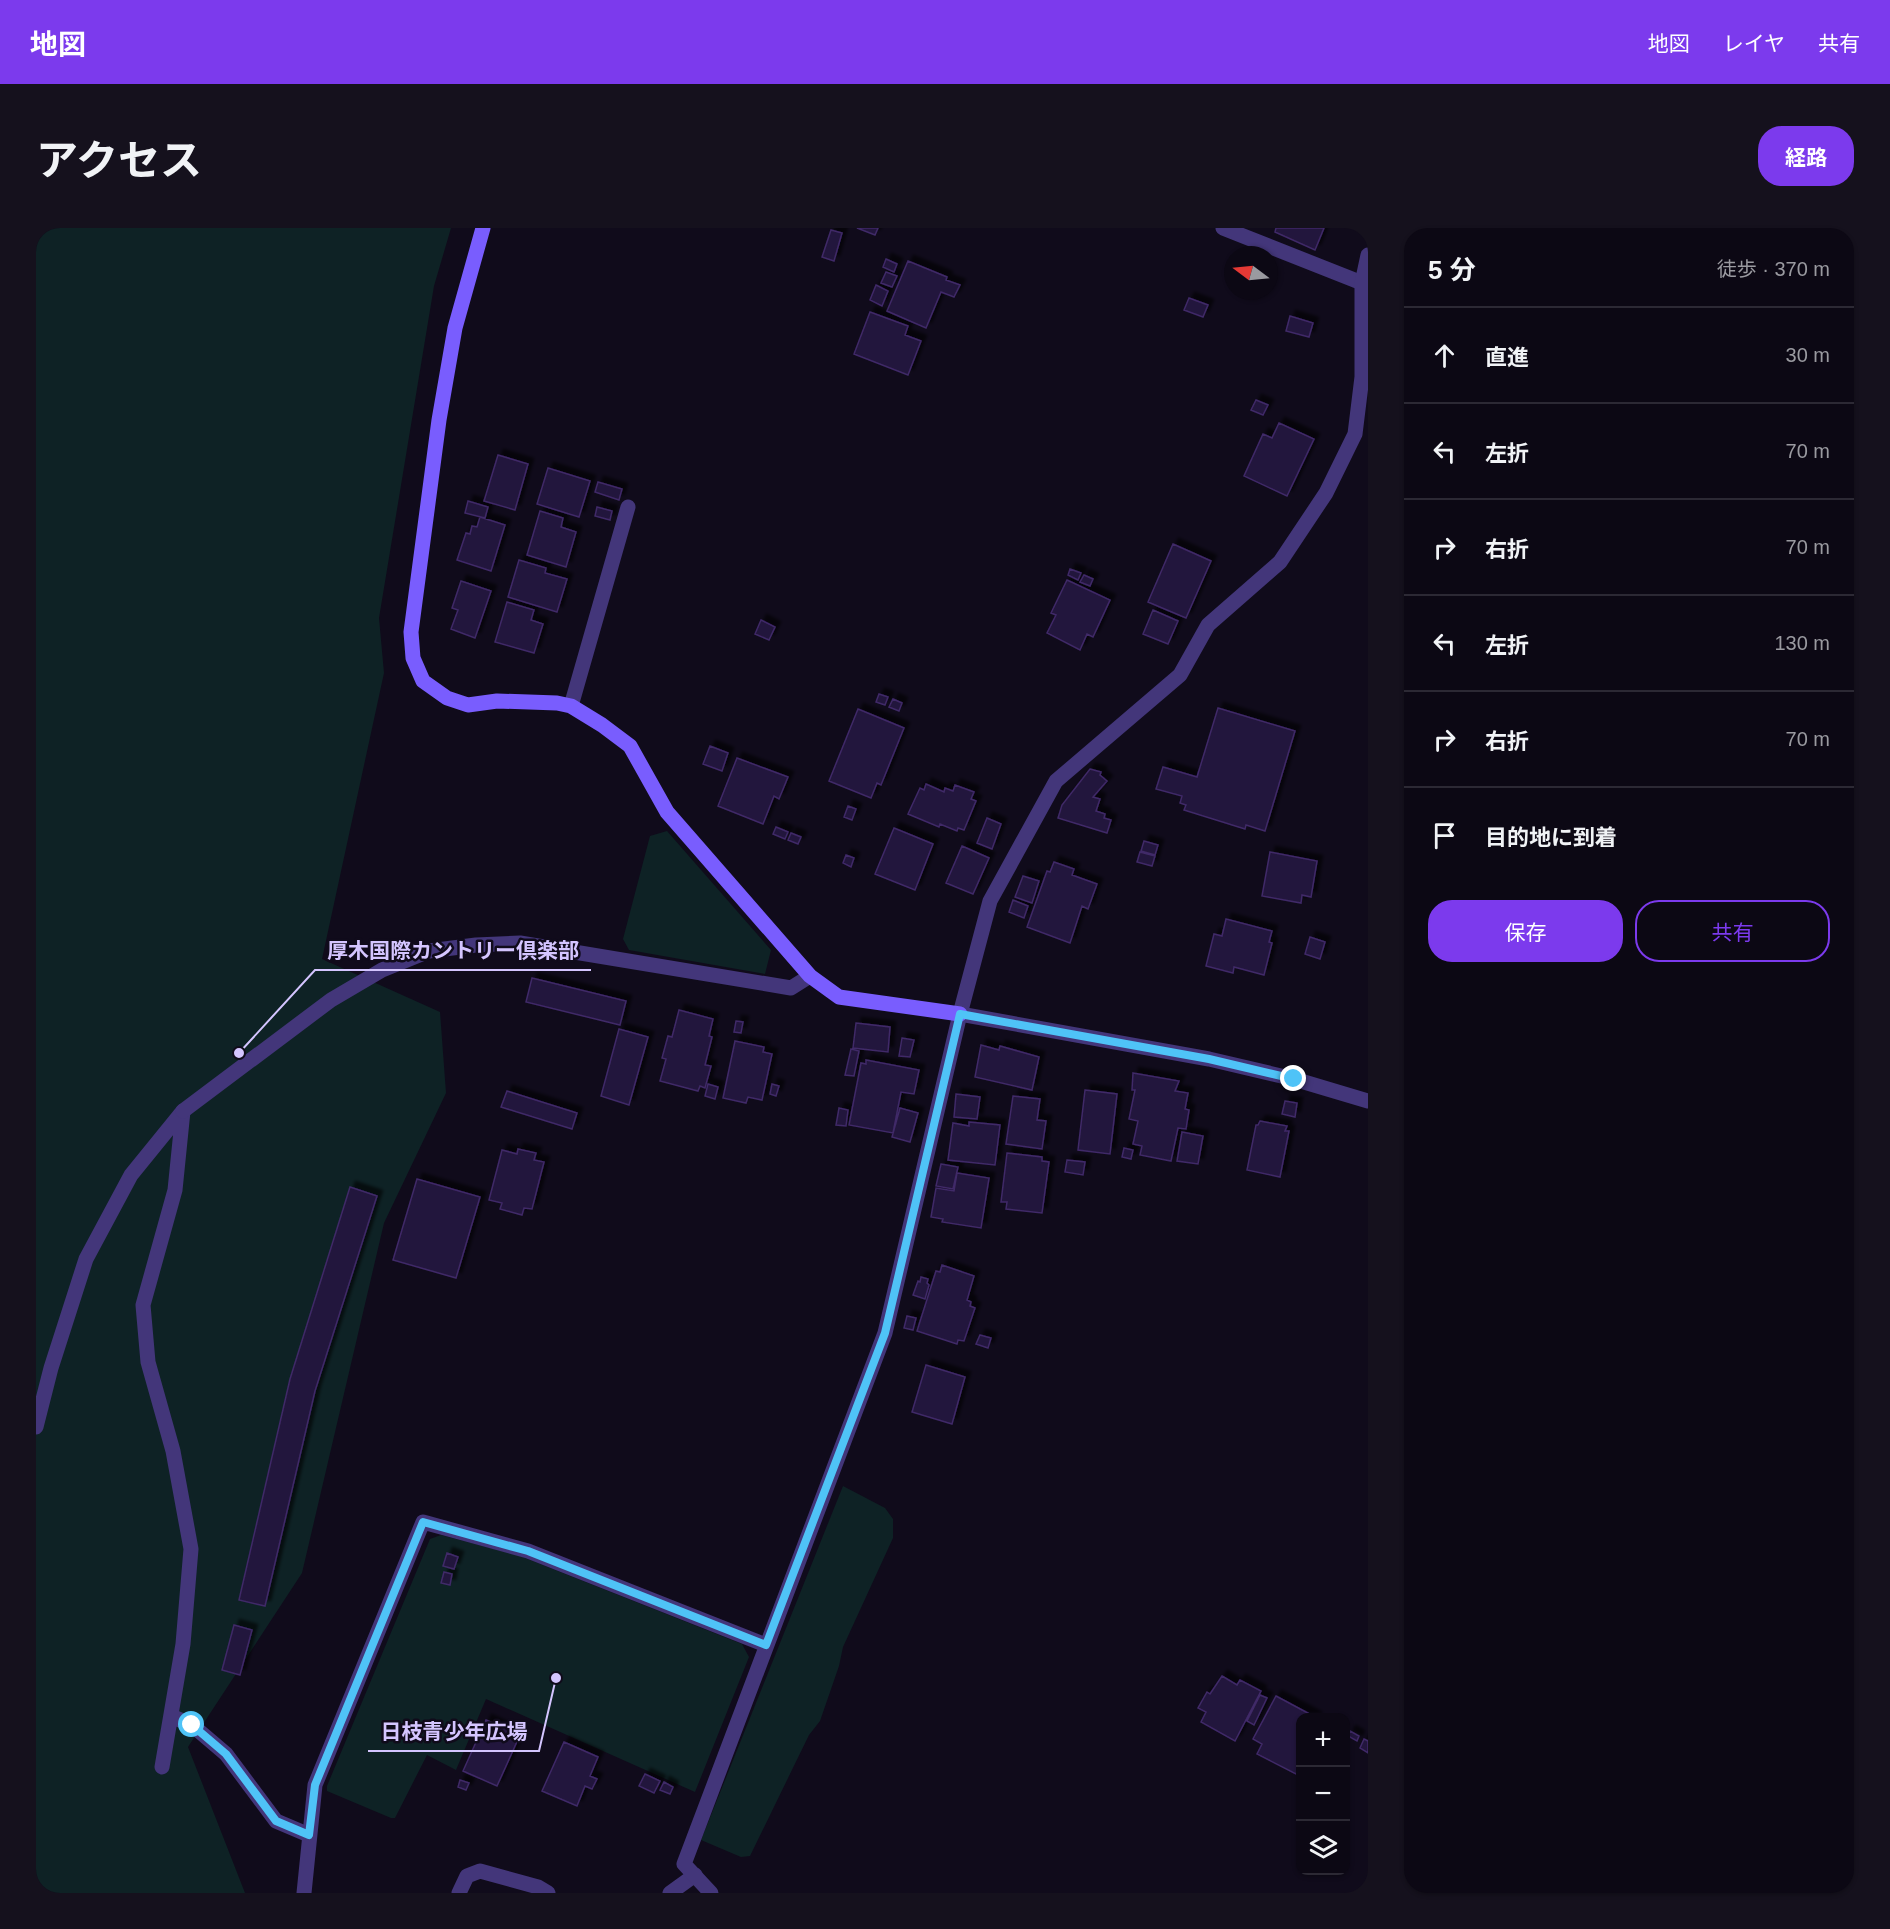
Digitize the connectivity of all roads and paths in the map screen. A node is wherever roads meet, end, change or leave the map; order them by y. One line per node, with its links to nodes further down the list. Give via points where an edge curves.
1 (483, 228): 7 (street, via 455,328 439,420 411,632 413,658 423,681 447,698 468,705 497,701)
2 (1223, 228): 4 (street)
3 (1368, 255): 4 (street)
4 (1362, 283): 5 (street)
5 (1361, 437): 9 (street, via 1280,562 1208,625 1180,675 1056,781 990,902)
6 (628, 507): 7 (street)
7 (571, 706): 8 (street, via 630,746 667,812)
8 (810, 976): 9 (street, via 839,997); 11 (street, via 791,988 520,943 429,951 382,970 331,1000)
9 (960, 1014): 10 (street, via 1209,1059); 13 (street, via 885,1333)
10 (1368, 1101)
11 (183, 1111): 12 (street, via 131,1175 86,1259); 14 (street, via 175,1190 143,1305 148,1362 173,1451 191,1549 183,1644)
12 (36, 1427)
13 (766, 1645): 16 (street, via 528,1551 423,1522 315,1785); 17 (street, via 684,1864)
14 (171, 1716): 15 (street); 16 (street, via 192,1725 226,1754 276,1821)
15 (162, 1767)
16 (309, 1835): 18 (street)
17 (695, 1875): 21 (street); 22 (street)
18 (304, 1893)
19 (459, 1893): 20 (street, via 467,1876 480,1871)
20 (548, 1893)
21 (670, 1893)
22 (711, 1893)

